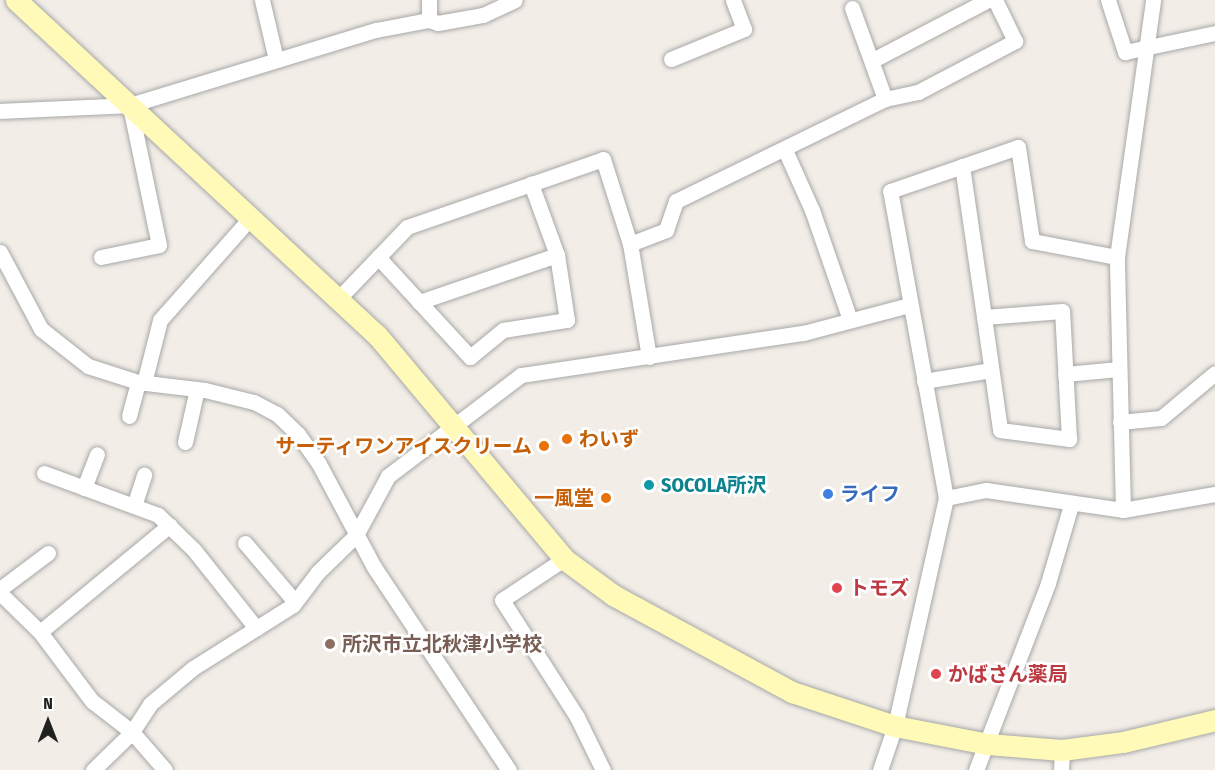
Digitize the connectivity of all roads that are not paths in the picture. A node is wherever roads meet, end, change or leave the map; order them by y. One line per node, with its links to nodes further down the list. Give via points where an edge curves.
1 (16, 0): 18 (street)
2 (262, 0): 14 (street)
3 (429, 0): 11 (street)
4 (516, 0): 11 (street, via 483,15 438,23)
5 (733, 0): 15 (street, via 744,29)
6 (988, 0): 16 (street)
7 (994, 0): 17 (street, via 1015,41 918,92)
8 (1108, 0): 13 (street, via 1125,51)
9 (1153, 0): 13 (street)
10 (852, 8): 16 (street)
11 (429, 20): 14 (street, via 376,30)
12 (1215, 33): 13 (street)
13 (1147, 47): 28 (street)
14 (276, 59): 18 (street)
15 (671, 59)
16 (873, 60): 17 (street)
17 (885, 99): 20 (street)
18 (130, 105): 19 (street); 23 (street); 27 (street, via 159,244)
19 (0, 111)
20 (785, 150): 24 (street, via 676,201 666,230); 34 (street, via 812,210)
21 (962, 166): 28 (street, via 1018,147 1032,241); 32 (street, via 890,191); 33 (street)
22 (531, 184): 24 (street, via 603,159); 26 (street); 29 (street, via 406,227)
23 (251, 217): 30 (street); 41 (street, via 160,320)
24 (630, 244): 35 (street)
25 (0, 252): 41 (street, via 27,308 50,339 88,366)
26 (556, 255): 31 (street); 31 (street, via 567,320 503,330 470,357)
27 (102, 256)
28 (1117, 256): 36 (street)
29 (378, 257): 30 (street); 31 (street)
30 (339, 298): 45 (street, via 377,334)
31 (419, 302)
32 (909, 305): 34 (street); 40 (street)
33 (984, 317): 37 (street); 39 (street, via 1062,311)
34 (850, 320): 35 (street, via 803,333)
35 (649, 357): 45 (street, via 521,375)
36 (1119, 369): 39 (street); 44 (street)
37 (991, 370): 39 (street, via 1000,430 1069,439); 40 (street)
38 (1215, 373): 44 (street, via 1161,418)
39 (1065, 374)
40 (924, 381): 52 (street)
41 (141, 383): 42 (street); 43 (street)
42 (197, 389): 46 (street); 57 (street, via 254,402 277,414 298,434 319,464)
43 (129, 416)
44 (1120, 422): 55 (street)
45 (450, 427): 57 (street, via 388,477); 60 (street)
46 (184, 442)
47 (97, 454): 50 (street)
48 (44, 473): 50 (street)
49 (144, 475): 54 (street)
50 (84, 488): 54 (street)
51 (1215, 494): 55 (street)
52 (946, 498): 53 (street, via 986,490); 66 (street)
53 (1071, 505): 55 (street); 68 (street, via 1048,583)
54 (134, 506): 56 (street, via 158,514)
55 (1123, 510)
56 (170, 525): 63 (street); 64 (street)
57 (356, 536): 62 (street); 72 (street)
58 (245, 543): 62 (street)
59 (48, 553): 61 (street)
60 (564, 559): 66 (street, via 613,595 741,667 841,711); 73 (street, via 502,600 577,717)
61 (0, 591): 64 (street)
62 (295, 602): 63 (street)
63 (256, 628): 67 (street, via 194,668 150,704)
64 (40, 632): 67 (street, via 92,701)
65 (1215, 720): 69 (street)
66 (895, 726): 68 (street); 74 (street)
67 (132, 732): 70 (street); 71 (street)
68 (988, 744): 69 (street); 75 (street)
69 (1061, 760)
70 (93, 770)
71 (165, 770)
72 (509, 770)
73 (603, 770)
74 (880, 770)
75 (976, 770)

